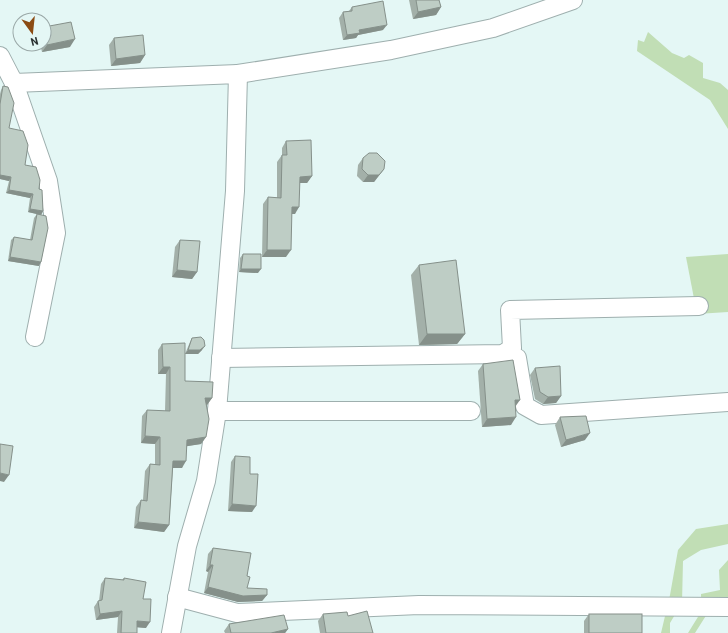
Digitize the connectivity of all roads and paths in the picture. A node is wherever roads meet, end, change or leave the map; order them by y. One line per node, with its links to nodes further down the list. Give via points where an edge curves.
1 (573, 0): 3 (street, via 493,28 391,50)
2 (0, 56): 4 (street)
3 (238, 74): 4 (street); 8 (street, via 235,191)
4 (14, 83): 6 (street, via 48,181 56,232)
5 (699, 306): 7 (street, via 510,310 512,348)
6 (35, 337)
7 (503, 354): 8 (street); 9 (street, via 517,358 525,406 541,415)
8 (221, 358): 10 (street)
9 (728, 402)
10 (217, 411): 11 (street); 12 (street, via 206,480 187,546)
11 (471, 411)
12 (177, 597): 13 (street, via 238,613 420,605); 14 (street)
13 (728, 607)
14 (170, 633)

